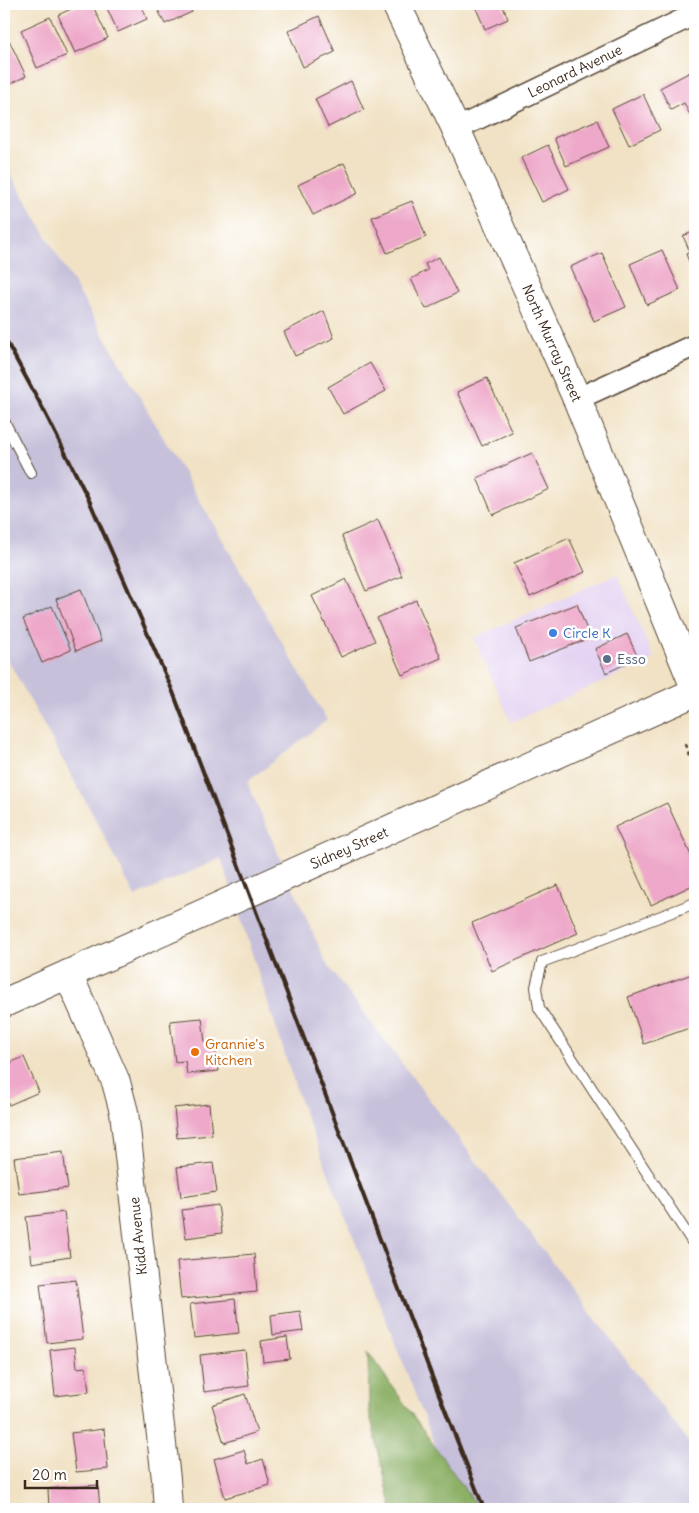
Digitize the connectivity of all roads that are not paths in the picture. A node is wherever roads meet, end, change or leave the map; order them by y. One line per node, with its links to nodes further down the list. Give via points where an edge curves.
1 (396, 4): 3 (street, North Murray Street)
2 (695, 14): 3 (street, Leonard Avenue)
3 (456, 129): 5 (street, North Murray Street)
4 (695, 344): 5 (street)
5 (577, 399): 8 (street, North Murray Street)
6 (4, 421): 7 (lane)
7 (31, 473)
8 (695, 688)
9 (695, 692): 11 (street, Sidney Street)
10 (695, 903): 13 (lane, via 542,962 536,987 539,1008)
11 (68, 974): 12 (street, Sidney Street); 14 (street, Kidd Avenue, via 116,1082 124,1112)
12 (4, 1003)
13 (695, 1246)
14 (168, 1509)

